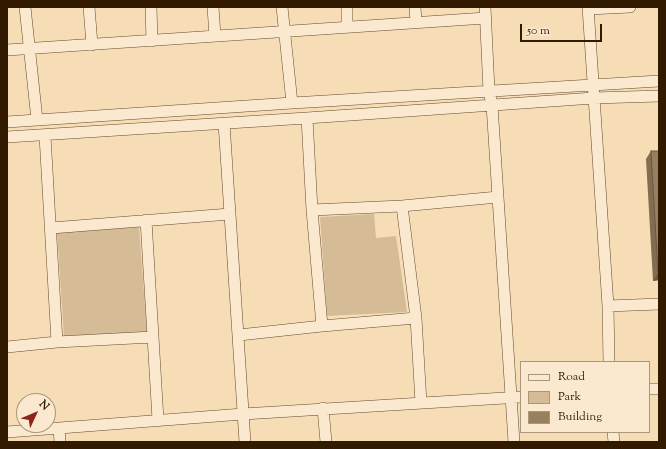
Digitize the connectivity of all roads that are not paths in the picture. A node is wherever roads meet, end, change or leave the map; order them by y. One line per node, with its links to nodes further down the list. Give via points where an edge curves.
1 (25, 7): 17 (street)
2 (89, 7): 16 (street)
3 (151, 7): 15 (street)
4 (213, 7): 14 (street)
5 (282, 7): 13 (street)
6 (346, 7): 12 (street)
7 (415, 7): 11 (street)
8 (630, 7): 9 (street)
9 (588, 8): 20 (street)
10 (486, 12): 11 (street); 21 (street)
11 (416, 22): 12 (street)
12 (347, 27): 13 (street)
13 (284, 31): 14 (street); 24 (street)
14 (215, 36): 15 (street)
15 (152, 41): 16 (street)
16 (92, 45): 17 (street)
17 (30, 49): 18 (street); 27 (street)
18 (7, 50)
19 (659, 81): 20 (street)
20 (593, 85): 21 (street); 23 (street)
21 (489, 91): 24 (street); 25 (street)
22 (659, 96): 23 (street)
23 (594, 98): 25 (street); 39 (street)
24 (292, 103): 27 (street)
25 (492, 105): 26 (street); 32 (street)
26 (307, 118): 29 (street); 34 (street)
27 (37, 120): 28 (street)
28 (7, 122)
29 (224, 124): 30 (street); 35 (street)
30 (45, 136): 31 (street); 37 (street)
31 (7, 137)
32 (498, 197): 33 (street); 47 (street)
33 (402, 206): 34 (street); 40 (street)
34 (312, 210): 41 (street)
35 (230, 214): 36 (street); 42 (street)
36 (146, 220): 37 (street); 43 (street)
37 (51, 228): 44 (street)
38 (659, 304): 39 (street)
39 (608, 306): 46 (street)
40 (416, 318): 41 (street); 48 (street)
41 (322, 326): 42 (street)
42 (238, 334): 50 (street)
43 (153, 337): 44 (street); 51 (street)
44 (57, 342): 45 (street)
45 (7, 347)
46 (609, 361)
47 (516, 398): 48 (street); 57 (street)
48 (421, 403): 49 (street)
49 (323, 408): 50 (street); 56 (street)
50 (243, 414): 51 (street); 55 (street)
51 (158, 420): 52 (street)
52 (59, 428): 53 (street); 54 (street)
53 (7, 432)
54 (60, 442)
55 (245, 442)
56 (326, 442)
57 (514, 442)

